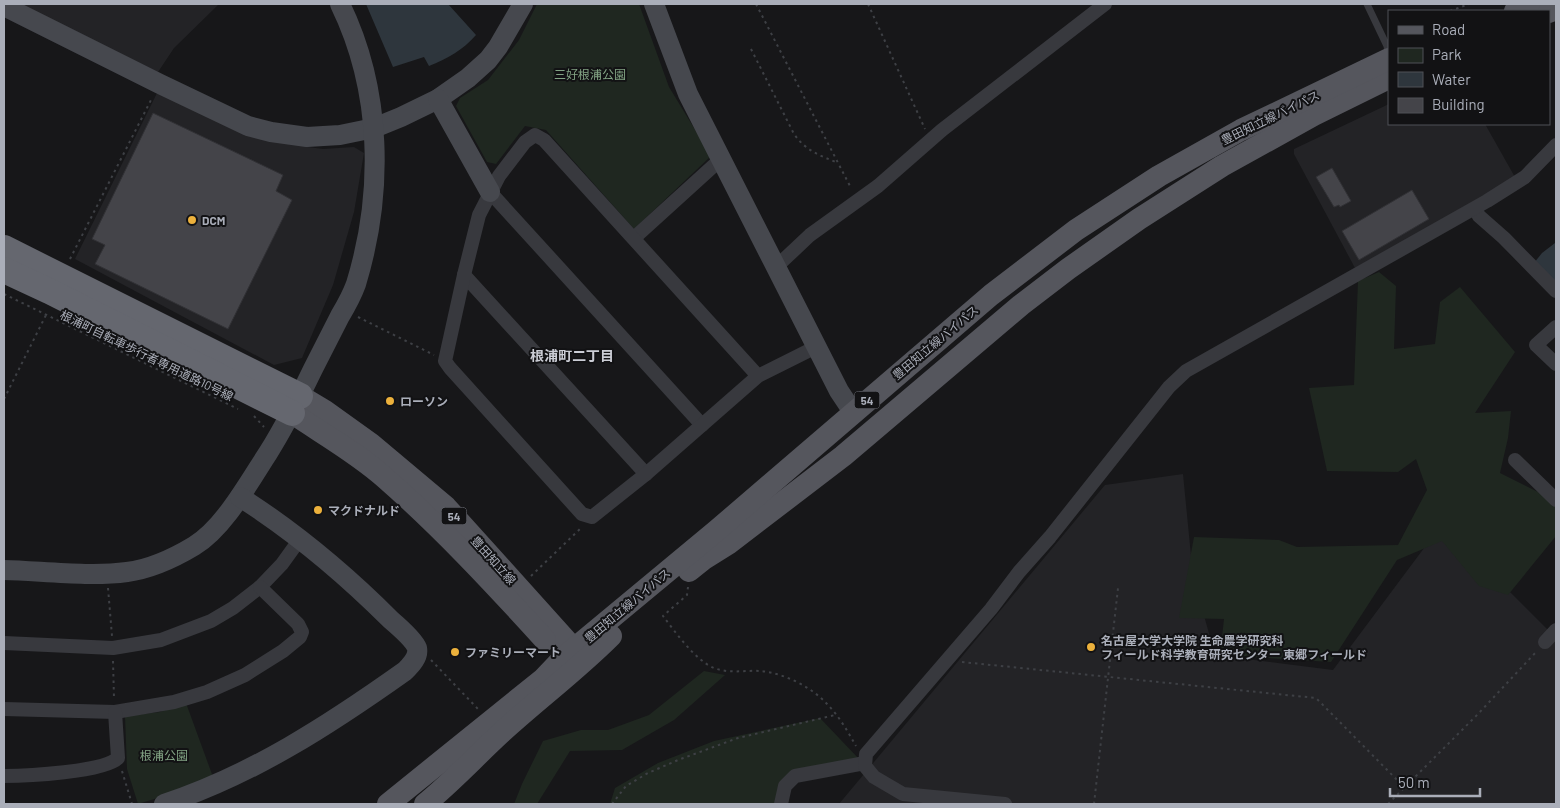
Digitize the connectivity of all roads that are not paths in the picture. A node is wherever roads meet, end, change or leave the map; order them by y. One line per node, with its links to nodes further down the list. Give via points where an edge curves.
1 (340, 4): 13 (street, via 360,54)
2 (523, 4): 12 (street, via 488,60)
3 (654, 4): 15 (street, via 682,79)
4 (1105, 4): 20 (street, via 932,138 878,186 810,235)
5 (1367, 4): 9 (lane)
6 (1534, 4): 8 (main road)
7 (4, 6): 13 (street, via 248,126 306,137)
8 (1518, 10)
9 (1388, 52)
10 (1388, 58): 29 (main road, 豊田知立線バイパス / 54, via 1241,130 1159,176 1076,230 991,295)
11 (1388, 78): 41 (main road, 豊田知立線バイパス / 54, via 1222,166 1068,269 843,456 704,559 615,632)
12 (438, 99): 13 (street); 16 (street)
13 (374, 128): 28 (street, via 375,169 370,225 356,285)
14 (1556, 145): 17 (street, via 1525,177)
15 (721, 159): 18 (street); 20 (street)
16 (490, 192): 18 (street, via 525,142 539,136); 22 (street, via 480,215); 30 (street)
17 (1475, 209): 23 (street); 44 (street, via 1186,370)
18 (634, 238): 27 (street)
19 (4, 248): 28 (highway, 54)
20 (776, 268): 25 (street)
21 (4, 270): 28 (highway, 54)
22 (464, 275): 32 (street); 32 (street, via 445,361 582,514 592,517)
23 (1556, 290)
24 (1556, 327): 26 (street, via 1536,345)
25 (816, 348): 27 (street); 29 (street)
26 (1556, 364)
27 (758, 376): 30 (street)
28 (296, 404): 33 (street); 41 (main road, 豊田知立線 / 54, via 384,477); 41 (main road, 豊田知立線 / 54, via 325,411 371,444 446,507 519,588)
29 (853, 412): 41 (main road, 豊田知立線バイパス / 54)
30 (702, 425): 32 (street)
31 (1515, 460): 34 (street)
32 (646, 474)
33 (240, 497): 35 (street); 36 (street, via 208,536 159,564 106,574)
34 (1556, 500)
35 (300, 539): 37 (street); 46 (street, via 406,635 416,647 415,660 405,671 317,731 260,764)
36 (4, 570)
37 (260, 587): 40 (street, via 211,621 162,640 112,648); 43 (street, via 302,628 300,637 260,666 224,685 174,702)
38 (1556, 630): 39 (street)
39 (1545, 642)
40 (4, 643)
41 (575, 659): 47 (main road, 豊田知立線バイパス / 54, via 543,679); 48 (main road, 豊田知立線バイパス / 54)
42 (4, 709): 43 (street)
43 (114, 712): 45 (street, via 118,758 103,766)
44 (865, 759): 49 (street, via 795,776 785,786); 50 (street, via 874,777 903,794)
45 (4, 776)
46 (164, 804)
47 (388, 804)
48 (426, 804)
49 (782, 804)
50 (1005, 804)

